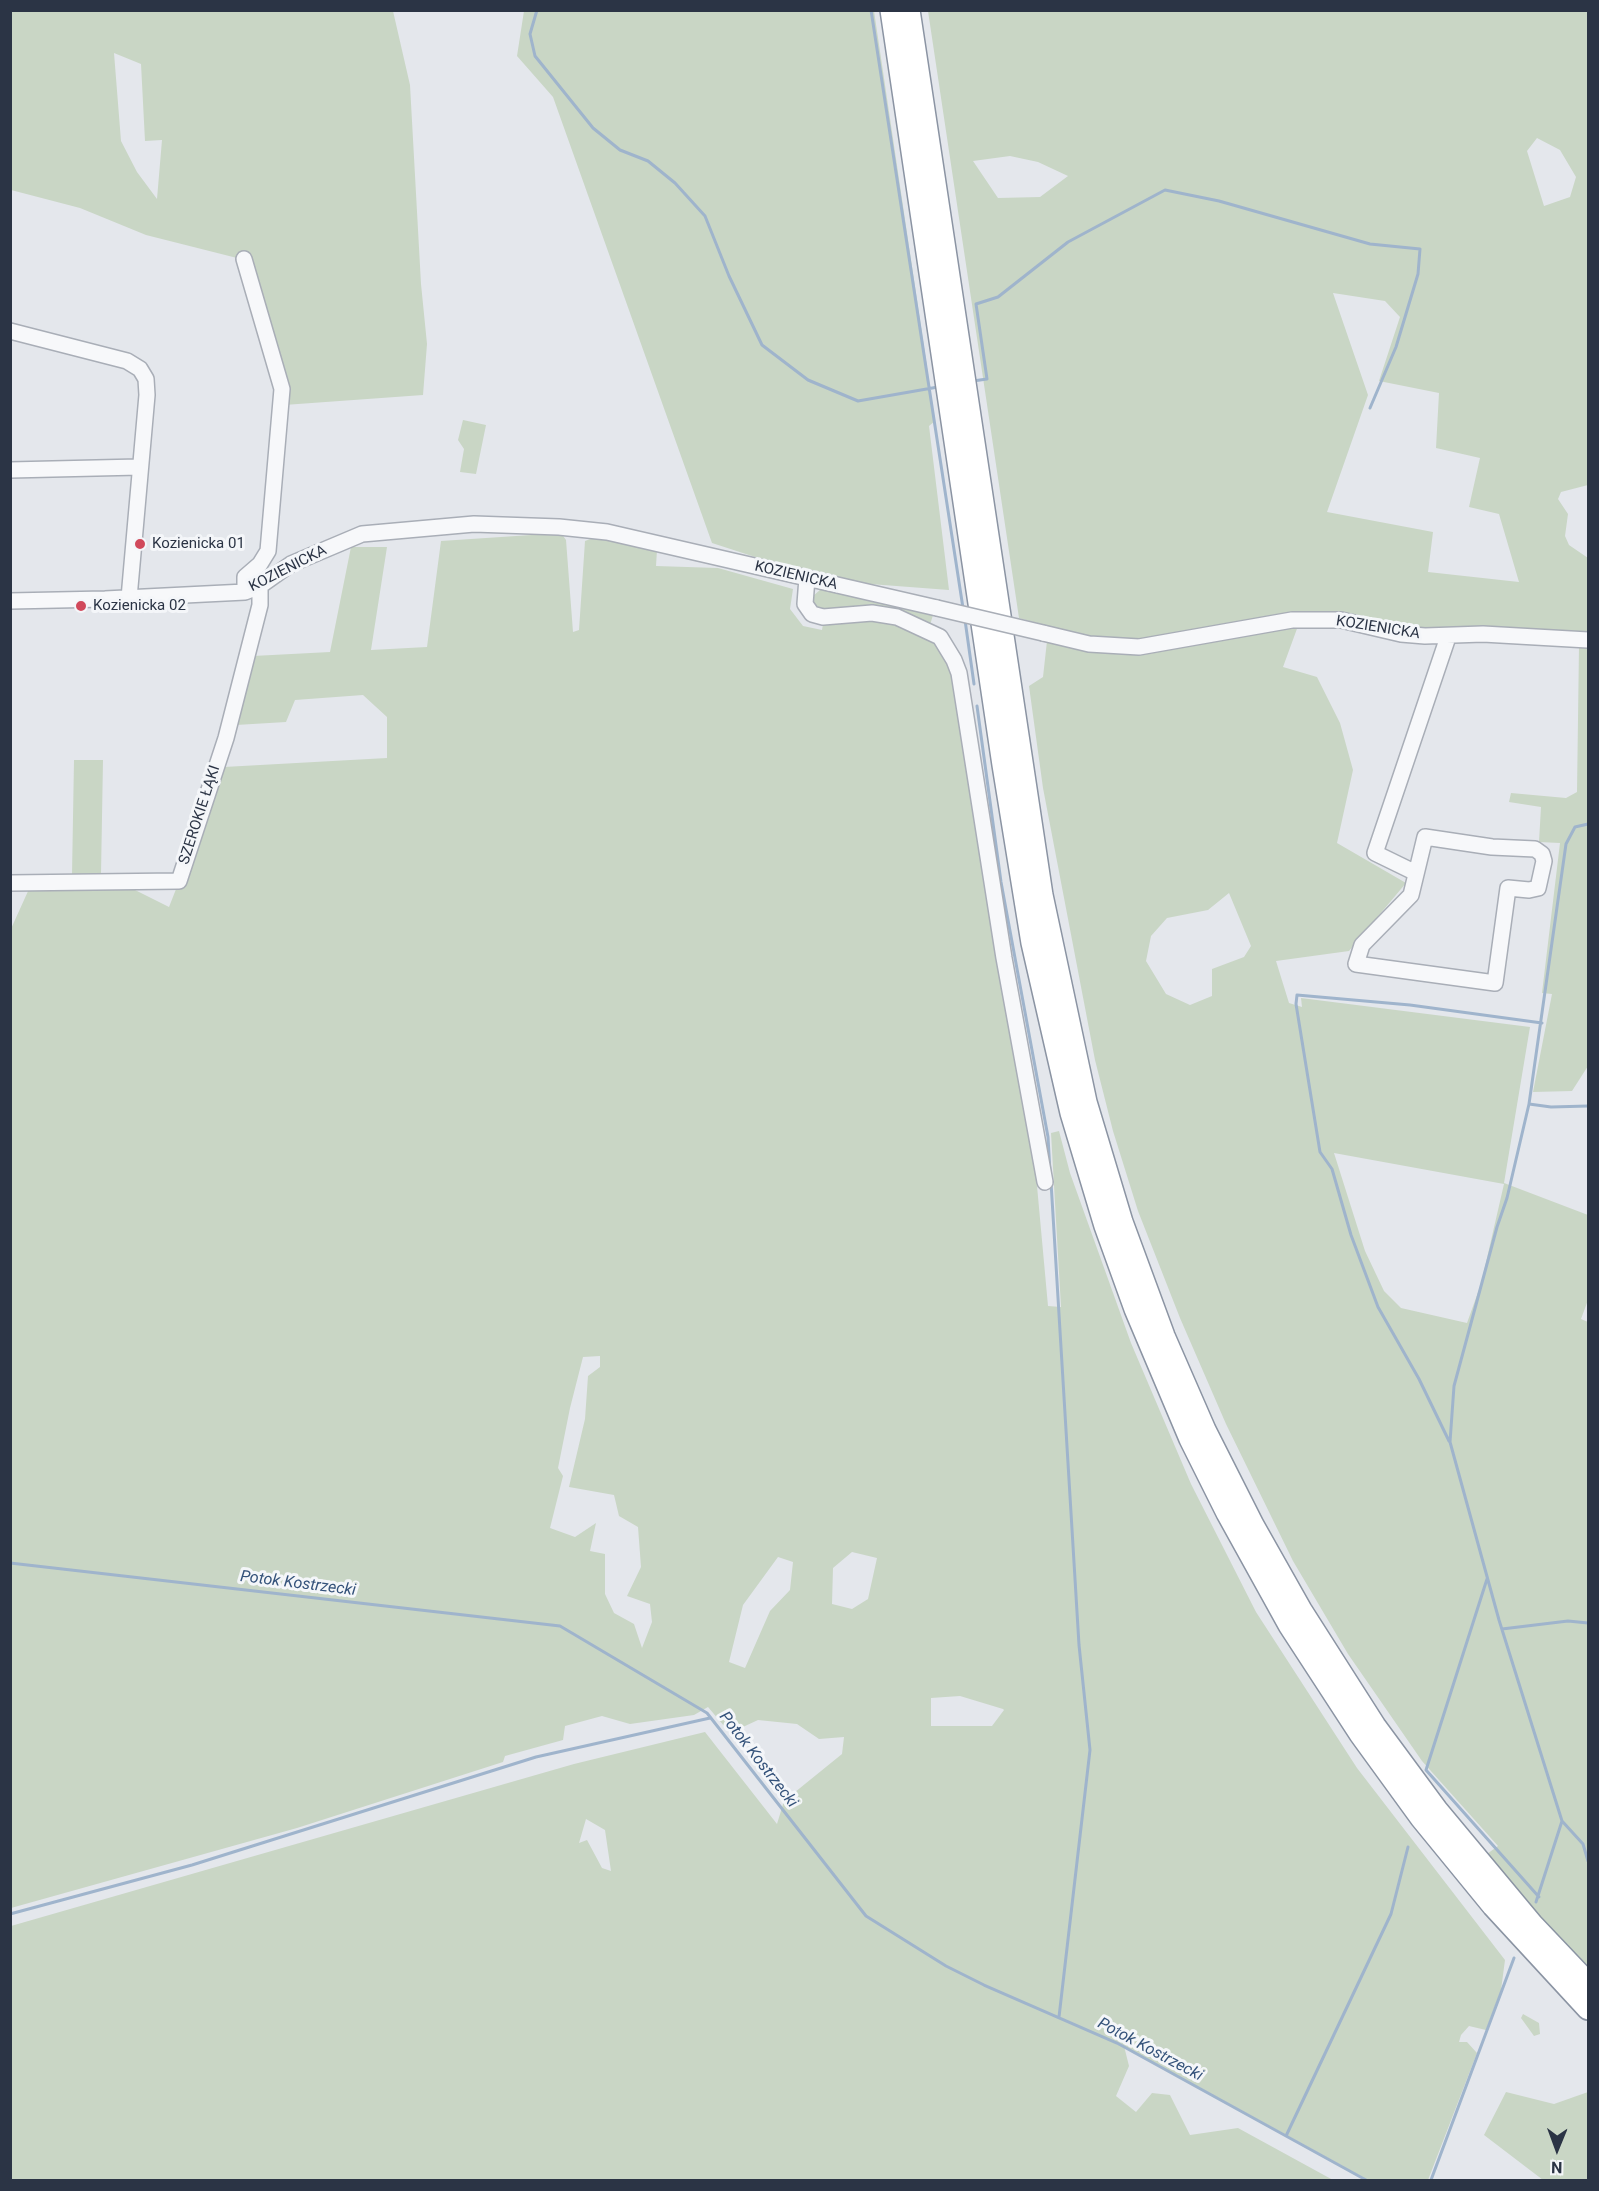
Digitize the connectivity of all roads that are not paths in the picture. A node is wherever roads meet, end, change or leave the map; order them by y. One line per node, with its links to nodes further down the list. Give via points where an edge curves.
1 (891, 10): 18 (highway, via 1032,943 1071,1113 1105,1226 1190,1439 1289,1625 1421,1818 1512,1928)
2 (909, 10): 17 (highway, via 1042,895 1086,1102 1125,1231 1205,1430 1307,1620 1375,1726 1437,1810 1505,1893)
3 (244, 259): 9 (street, via 282,389 268,551 245,577)
4 (10, 331): 5 (street, via 127,361 140,369 146,379 147,395)
5 (139, 467): 6 (street); 10 (street)
6 (10, 470)
7 (807, 578): 8 (street, KOZIENICKA, via 607,532 560,526 474,524 362,534 291,564); 12 (street, KOZIENICKA, bridge, via 1089,644 1139,647 1292,620 1341,620 1401,634); 16 (street, via 804,599 812,614 897,616 940,637 954,660)
8 (260, 586): 9 (street, KOZIENICKA); 15 (street, SZEROKIE ŁĄKI, via 260,605 226,738 179,881)
9 (245, 592): 10 (street, KOZIENICKA)
10 (129, 598): 11 (street, KOZIENICKA)
11 (10, 601)
12 (1448, 637): 13 (street, KOZIENICKA, via 1483,634); 14 (street, via 1375,853)
13 (1588, 640)
14 (1416, 873): 14 (street, via 1411,895 1362,945 1356,964 1495,983 1508,888 1538,888 1542,854 1535,849 1425,837)
15 (10, 883)
16 (1045, 1182)
17 (1588, 1983)
18 (1588, 2009)

